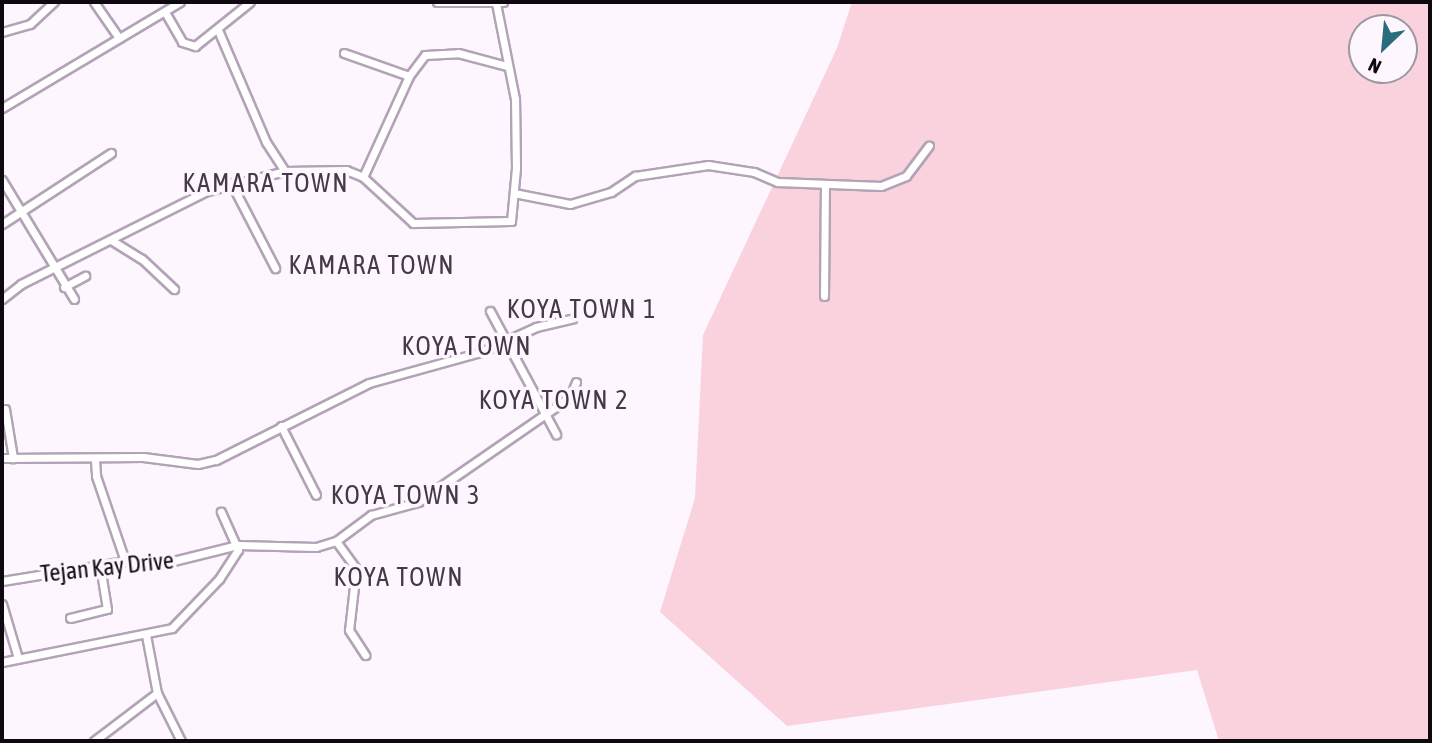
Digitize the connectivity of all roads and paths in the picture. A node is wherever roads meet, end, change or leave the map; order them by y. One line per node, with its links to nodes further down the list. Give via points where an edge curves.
1 (54, 2): 9 (street, via 30,24)
2 (94, 2): 10 (street)
3 (180, 2): 7 (street)
4 (250, 2): 8 (street)
5 (437, 2): 6 (street)
6 (500, 2): 12 (street)
7 (164, 12): 8 (street, via 181,42 189,46); 10 (street)
8 (218, 30): 17 (street, via 265,142)
9 (2, 32)
10 (119, 38): 14 (street)
11 (344, 53): 13 (street)
12 (507, 66): 13 (street, via 458,53 437,53 425,55); 22 (street, via 515,99)
13 (409, 76): 18 (street)
14 (2, 108)
15 (929, 146): 21 (street, via 906,176 881,186)
16 (111, 153): 23 (street)
17 (285, 171): 18 (street, via 346,170); 20 (street)
18 (363, 177): 22 (street, via 413,223 511,221)
19 (2, 182): 23 (street)
20 (232, 183): 25 (street); 26 (street)
21 (825, 186): 22 (street, via 778,182 754,172 708,165 635,176 611,192 570,204); 31 (street)
22 (514, 194)
23 (21, 214): 24 (street); 27 (street)
24 (2, 223)
25 (111, 240): 27 (street); 30 (street, via 142,259)
26 (275, 268)
27 (55, 271): 29 (street); 32 (street)
28 (85, 276): 29 (street)
29 (64, 287): 33 (street)
30 (174, 289)
31 (824, 296)
32 (2, 299)
33 (74, 299)
34 (490, 311): 36 (street)
35 (572, 319): 36 (street, via 536,327)
36 (507, 341): 39 (street); 40 (street, via 369,383)
37 (576, 382): 39 (street, Tejan Kay Drive, via 570,397)
38 (5, 409): 43 (street)
39 (546, 415): 41 (street); 47 (street, Tejan Kay Drive, via 418,502 371,515)
40 (281, 426): 44 (street, via 216,460 198,464 143,457); 45 (street)
41 (556, 434)
42 (2, 458): 43 (street)
43 (13, 458): 44 (street)
44 (94, 460): 49 (street)
45 (316, 495)
46 (221, 512): 48 (street)
47 (336, 541): 48 (street, Tejan Kay Drive, via 316,547); 55 (street, via 356,569 349,630)
48 (238, 545): 49 (street, Tejan Kay Drive, via 161,564); 54 (street, via 219,579 172,628)
49 (125, 561): 50 (street, Tejan Kay Drive)
50 (100, 566): 51 (street, Tejan Kay Drive); 53 (street, via 107,609)
51 (2, 581)
52 (2, 604): 56 (street)
53 (70, 618)
54 (146, 635): 56 (street); 58 (street)
55 (365, 655)
56 (18, 658): 57 (street)
57 (2, 662)
58 (157, 693): 59 (street); 60 (street)
59 (94, 741)
60 (181, 741)

